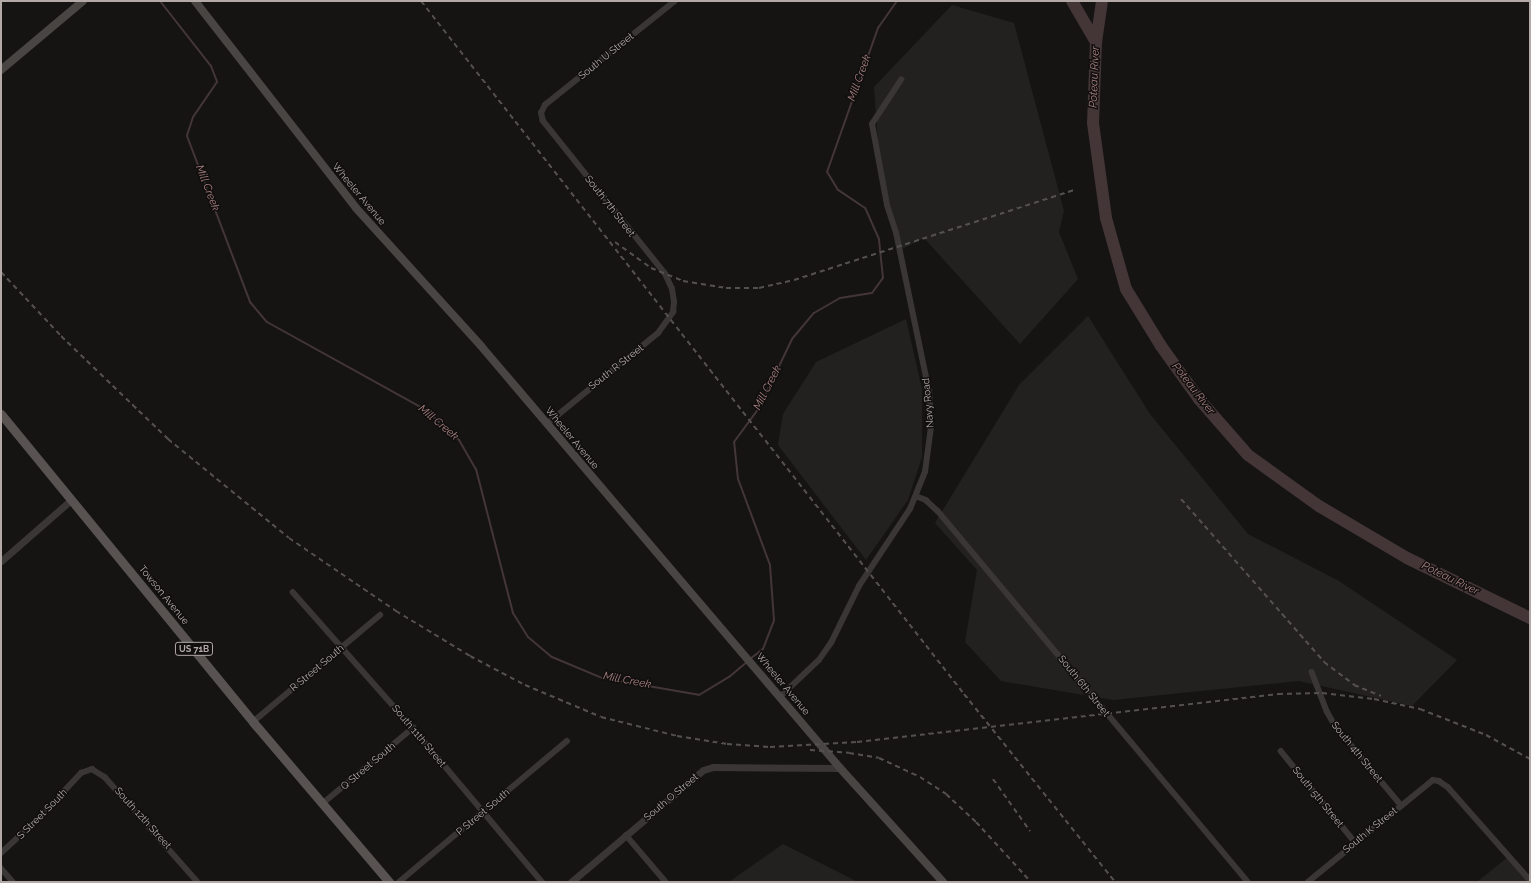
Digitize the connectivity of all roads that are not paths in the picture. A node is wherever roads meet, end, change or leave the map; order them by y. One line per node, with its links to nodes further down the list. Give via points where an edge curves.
1 (83, 1): 4 (main road)
2 (195, 1): 9 (main road, Wheeler Avenue, via 343,192)
3 (675, 1): 6 (street, South U Street, via 545,105)
4 (1, 70)
5 (901, 80): 10 (street, Navy Road, via 872,124 887,205 898,240 929,392 930,447)
6 (540, 113): 7 (street, South 7th Street, via 543,121 665,274 672,289)
7 (674, 302): 9 (street, South R Street, via 673,312 658,333)
8 (1, 414): 11 (main road, Towson Avenue / US 71B)
9 (547, 424): 17 (main road, Wheeler Avenue)
10 (916, 496): 17 (street, Navy Road, via 903,522 859,586 826,650); 40 (street, South 6th Street, via 926,500 938,511)
11 (72, 499): 12 (street); 18 (main road, Towson Avenue / US 71B)
12 (1, 561)
13 (293, 592): 15 (street, South 11th Street)
14 (380, 615): 15 (street, R Street South)
15 (343, 646): 18 (street, R Street South); 19 (street, South 11th Street)
16 (1312, 672): 25 (street, South 4th Street, via 1336,727)
17 (781, 696): 22 (main road, Wheeler Avenue)
18 (253, 722): 24 (main road, Towson Avenue / US 71B)
19 (413, 728): 24 (street, Q Street South); 26 (street, South 11th Street)
20 (567, 741): 26 (street, P Street South)
21 (1281, 751): 28 (street, South 5th Street)
22 (840, 768): 27 (street, South O Street, via 708,768); 39 (main road, Wheeler Avenue)
23 (81, 773): 29 (street, S Street South, via 40,817); 33 (street, South 12th Street, via 92,769 105,777)
24 (322, 804): 34 (main road, Towson Avenue / US 71B)
25 (1401, 805): 28 (street, South K Street); 31 (street, South K Street, via 1433,780 1439,781 1448,787)
26 (482, 813): 35 (street, P Street South); 36 (street, South 11th Street)
27 (626, 835): 37 (street, South O Street); 38 (street)
28 (1355, 842): 41 (street, South K Street)
29 (1, 853)
30 (1, 868): 32 (street)
31 (1530, 880)
32 (13, 882)
33 (198, 882)
34 (389, 882)
35 (399, 882)
36 (542, 882)
37 (571, 882)
38 (666, 882)
39 (942, 882)
40 (1248, 882)
41 (1308, 882)

